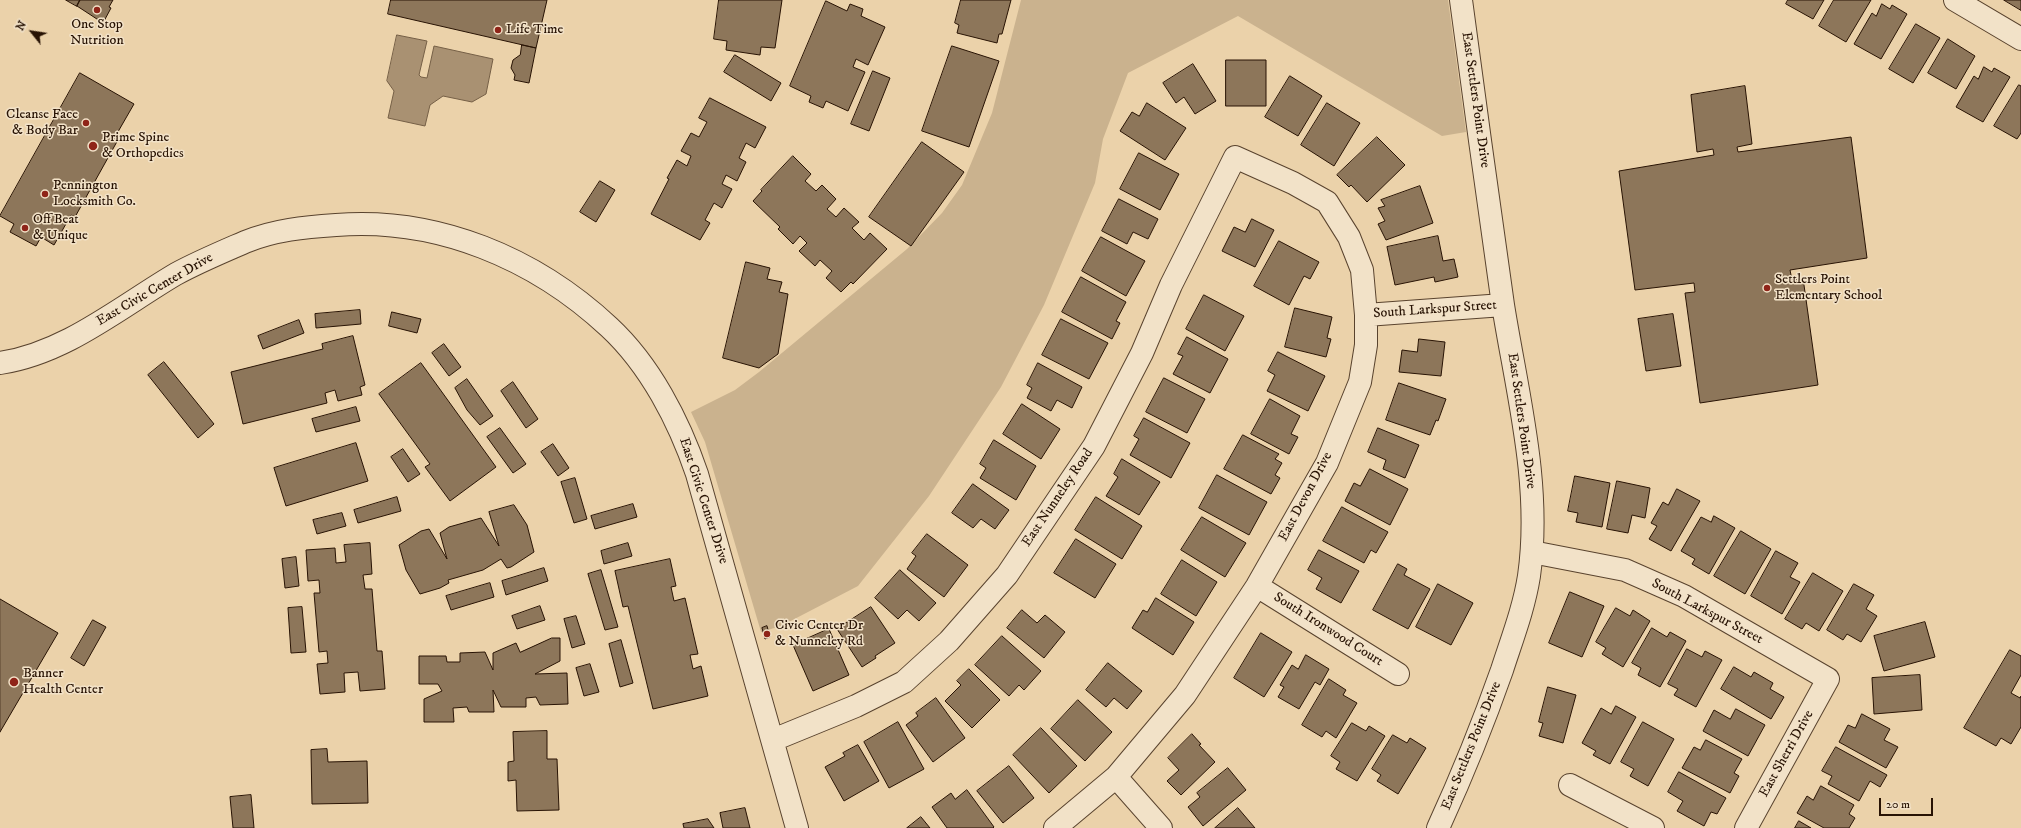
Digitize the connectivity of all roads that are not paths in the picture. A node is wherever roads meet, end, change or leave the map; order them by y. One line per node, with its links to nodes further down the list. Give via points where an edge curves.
1 (1461, 0): 5 (street, East Settlers Point Drive)
2 (1955, 0): 3 (street)
3 (2021, 39)
4 (1235, 157): 6 (street, East Devon Drive, via 1293,183 1326,202 1349,237 1362,270); 12 (street, East Nunneley Road, via 1171,285 1142,353 1094,446 1007,575 949,642 904,682 856,706)
5 (1504, 305): 6 (street, South Larkspur Street); 8 (street, East Settlers Point Drive, via 1527,451 1533,508)
6 (1366, 315): 9 (street, East Devon Drive, via 1366,345 1360,382 1327,463)
7 (0, 363): 12 (street, East Civic Center Drive, via 46,350 85,331 211,256 282,231 347,224 380,224 459,238 502,254 536,271 610,328 642,366 662,396 680,430 697,474)
8 (1532, 552): 11 (street, South Larkspur Street, via 1625,570 1684,596); 18 (street, East Settlers Point Drive, via 1523,605 1508,651 1474,746)
9 (1257, 586): 10 (street, South Ironwood Court); 13 (street, East Devon Drive, via 1185,696)
10 (1398, 674)
11 (1828, 679): 20 (street, East Sherri Drive)
12 (773, 740): 15 (street, East Civic Center Drive)
13 (1116, 777): 16 (street, East Devon Drive); 17 (street)
14 (1570, 785): 19 (street)
15 (797, 828)
16 (1055, 828)
17 (1162, 828)
18 (1438, 828)
19 (1653, 828)
20 (1746, 828)

